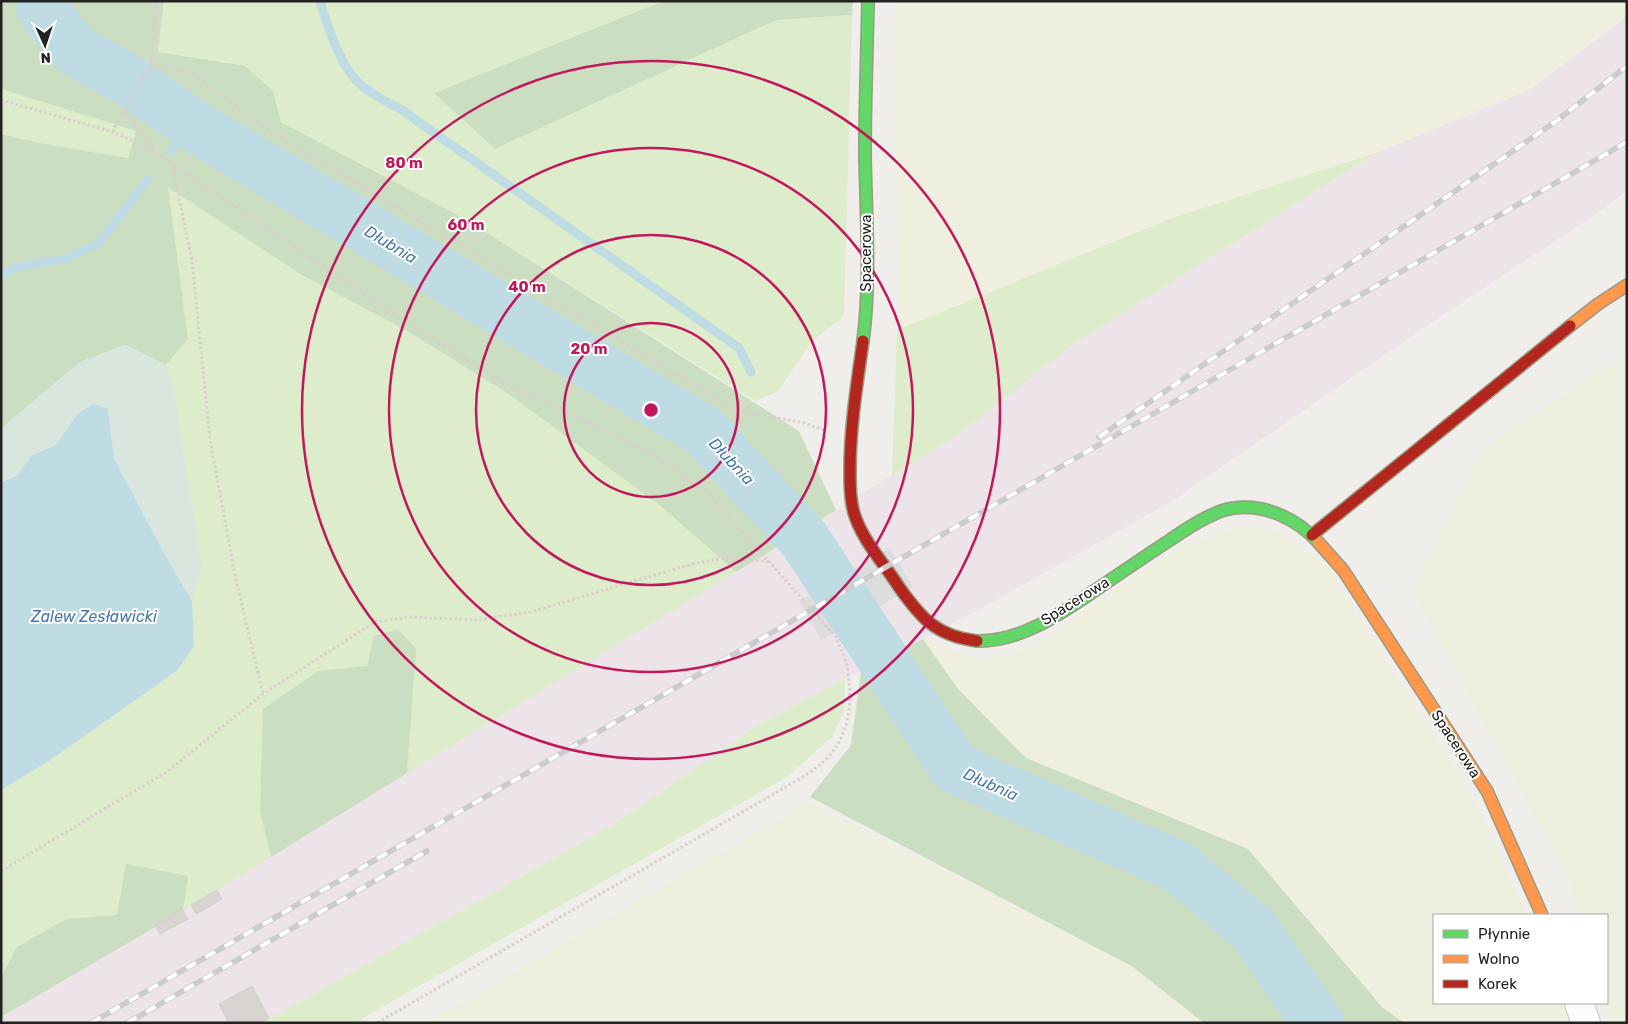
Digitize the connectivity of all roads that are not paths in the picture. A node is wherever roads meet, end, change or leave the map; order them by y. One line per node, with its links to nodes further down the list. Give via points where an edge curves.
1 (868, 1): 3 (street, Spacerowa, via 865,134 867,273 865,322 850,440 850,483 856,520 923,619 961,639 1004,638 1063,612 1188,528 1233,508 1260,509 1284,515)
2 (1627, 285): 3 (street, via 1598,304)
3 (1312, 535): 4 (street, Spacerowa, via 1343,570 1487,792)
4 (1542, 914)
5 (1579, 1004): 6 (street)
6 (1586, 1023)

